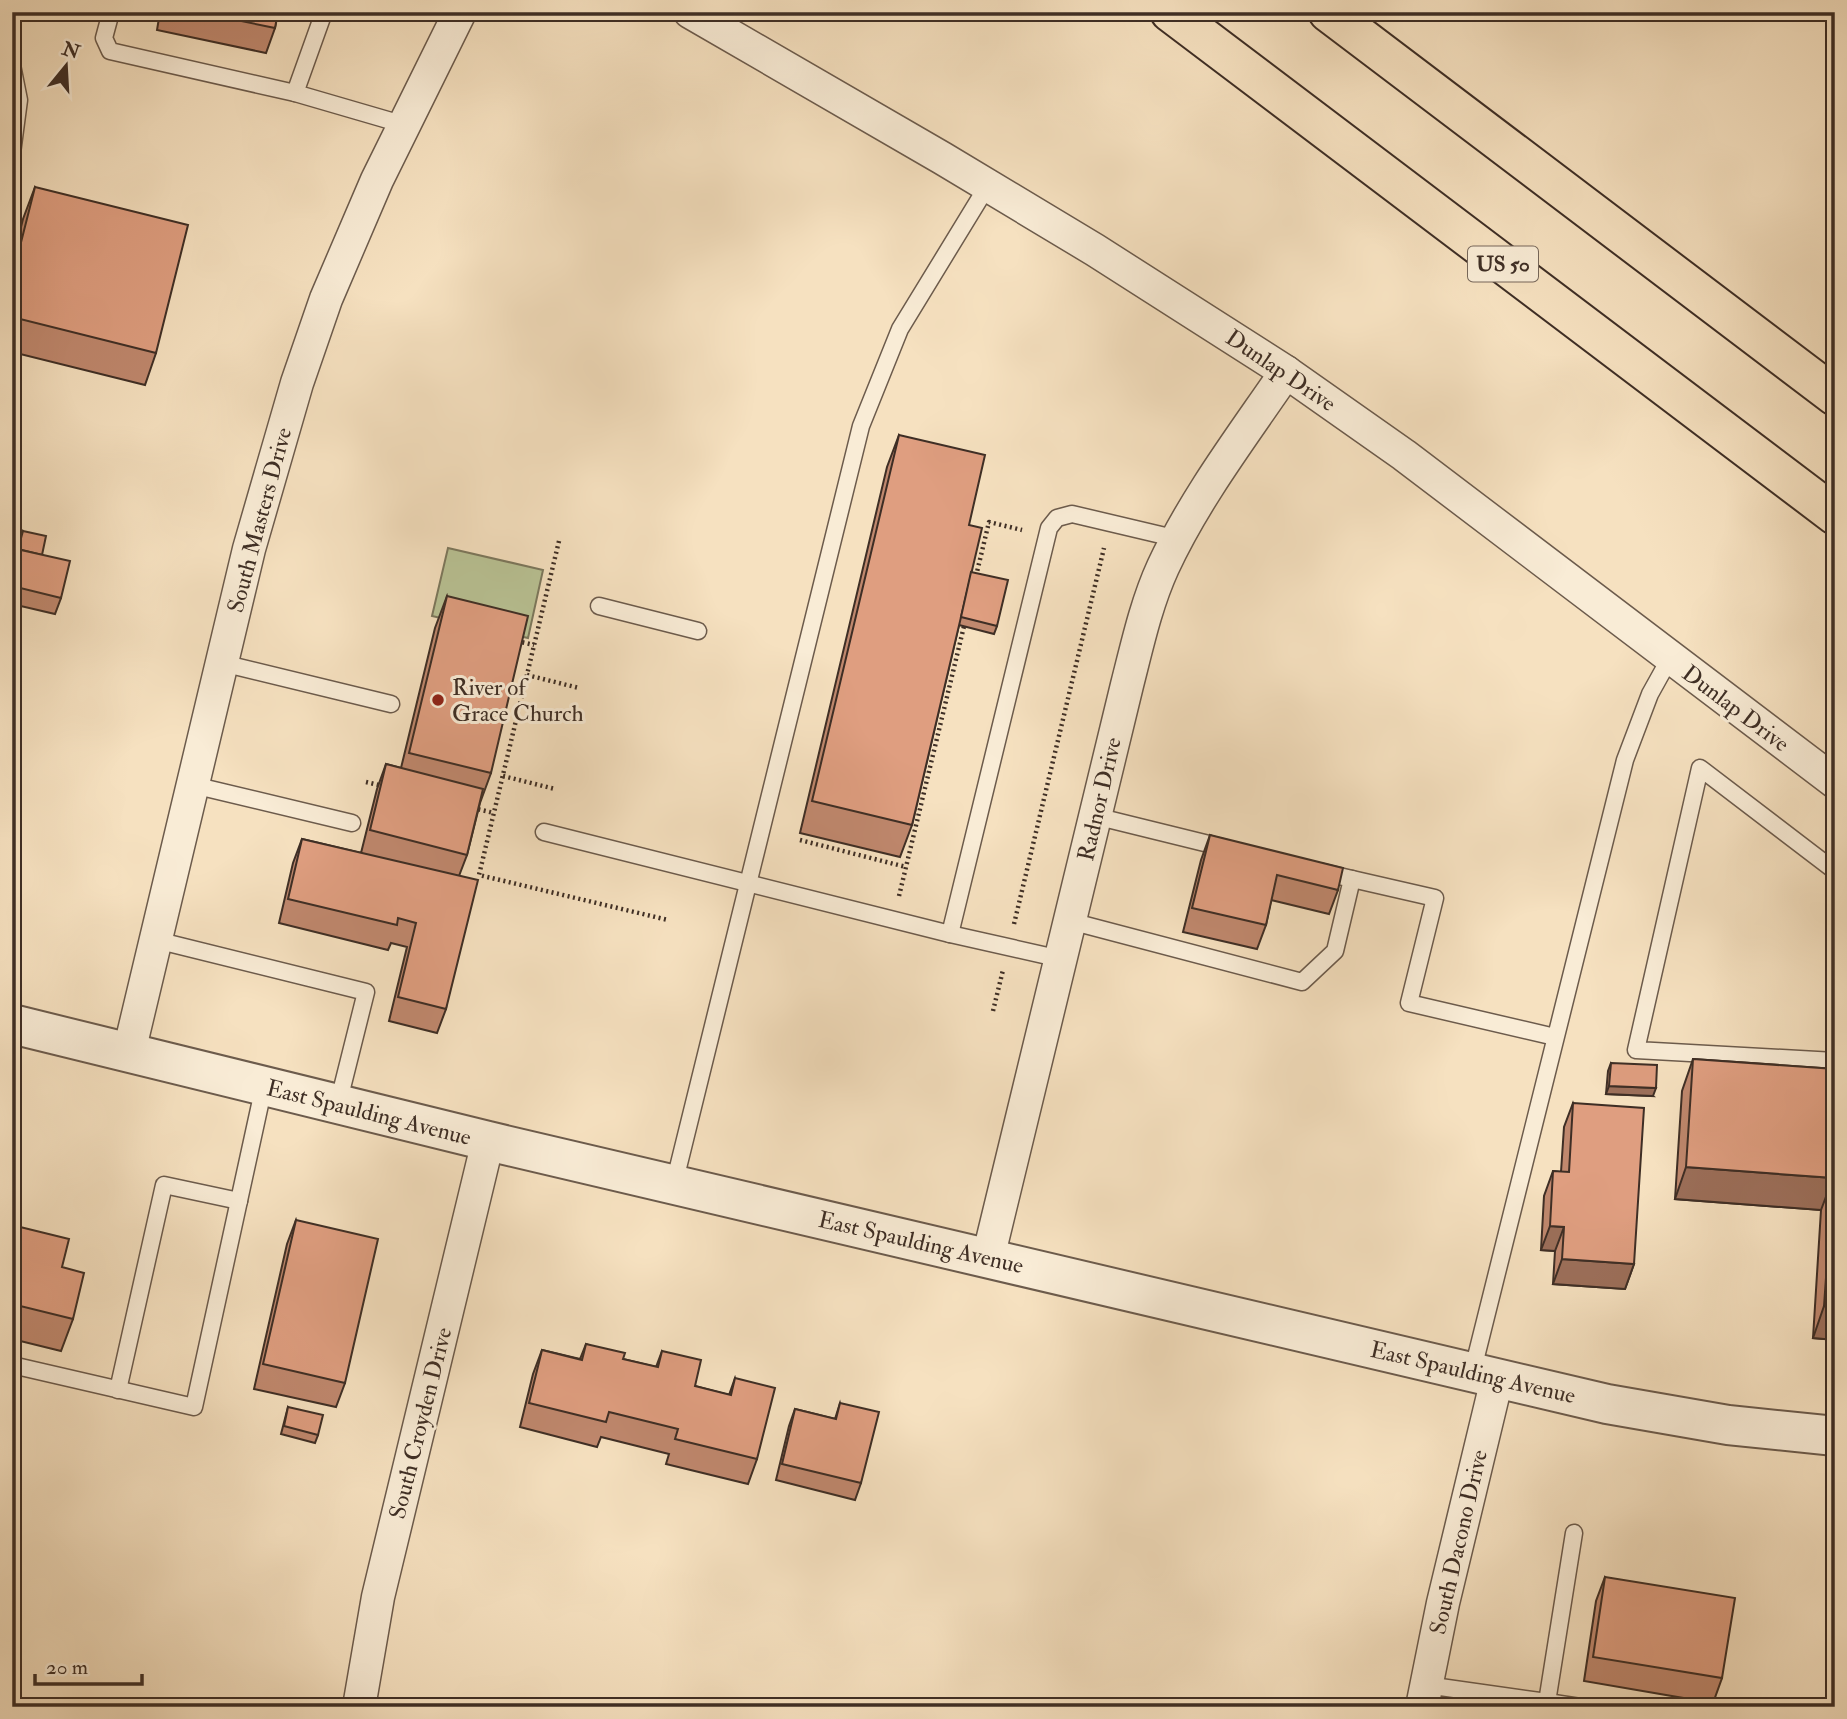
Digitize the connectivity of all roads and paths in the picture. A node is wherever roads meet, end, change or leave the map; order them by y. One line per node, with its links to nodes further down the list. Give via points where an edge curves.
1 (111, 12): 8 (lane, via 104,38 110,51)
2 (324, 12): 8 (lane)
3 (460, 12): 9 (street, South Masters Drive)
4 (690, 12): 11 (street, Dunlap Drive)
5 (1170, 12): 14 (highway, US 50)
6 (1328, 12): 13 (highway)
7 (12, 65): 10 (lane, via 19,100)
8 (295, 93): 9 (lane)
9 (405, 125): 26 (street, South Masters Drive, via 336,276 297,383)
10 (12, 153)
11 (988, 186): 12 (street, Dunlap Drive); 47 (lane, via 900,329 860,426)
12 (1286, 372): 17 (street, Radnor Drive); 25 (street, Dunlap Drive, via 1404,455)
13 (1835, 396)
14 (1835, 515)
15 (1109, 523): 16 (lane, via 1072,514 1057,517); 17 (lane); 53 (path)
16 (1046, 537): 19 (path, via 989,522); 51 (lane)
17 (1178, 539): 38 (street, Radnor Drive, via 1145,618)
18 (559, 541): 24 (path)
19 (973, 589)
20 (599, 606): 22 (lane)
21 (967, 616): 43 (path)
22 (698, 631)
23 (509, 639): 24 (path)
24 (534, 645): 27 (path)
25 (1670, 658): 32 (street, Dunlap Drive); 57 (lane, via 1650,694 1625,760)
26 (222, 663): 29 (lane); 33 (street, South Masters Drive)
27 (527, 675): 28 (path); 30 (path)
28 (579, 688)
29 (391, 704)
30 (503, 776): 35 (path); 37 (path)
31 (366, 782): 34 (path)
32 (1835, 782)
33 (193, 785): 39 (lane); 52 (street, South Masters Drive)
34 (392, 788)
35 (555, 789)
36 (468, 807): 37 (path)
37 (494, 813): 48 (path, via 479,875)
38 (1095, 816): 42 (lane); 50 (street, Radnor Drive)
39 (352, 823)
40 (544, 832): 47 (lane)
41 (800, 840): 43 (path)
42 (1244, 852)
43 (906, 867): 49 (path)
44 (1311, 869): 46 (lane)
45 (1835, 871): 59 (lane, via 1700,768 1636,1049)
46 (1352, 879): 50 (lane, via 1335,951 1302,982); 57 (lane, via 1435,898 1409,1003)
47 (747, 884): 49 (lane); 63 (lane)
48 (668, 920)
49 (893, 921): 51 (lane)
50 (1070, 921): 54 (street, Radnor Drive)
51 (950, 934): 53 (lane)
52 (156, 940): 58 (street, South Masters Drive); 61 (lane, via 366,992)
53 (1009, 947): 54 (lane); 55 (path)
54 (1061, 959): 65 (street, Radnor Drive)
55 (993, 1011)
56 (12, 1024): 58 (street, East Spaulding Avenue)
57 (1555, 1037): 67 (lane)
58 (129, 1052): 60 (street, East Spaulding Avenue)
59 (1835, 1061)
60 (264, 1086): 61 (street, East Spaulding Avenue); 64 (lane)
61 (338, 1104): 62 (street, East Spaulding Avenue)
62 (488, 1141): 63 (street, East Spaulding Avenue); 73 (street, South Croyden Drive, via 378,1597)
63 (674, 1184): 65 (street, East Spaulding Avenue)
64 (239, 1200): 68 (lane, via 164,1185); 68 (lane, via 194,1407)
65 (988, 1258): 67 (street, East Spaulding Avenue)
66 (12, 1365): 68 (lane)
67 (1485, 1376): 69 (street, East Spaulding Avenue, via 1667,1415); 71 (street, South Dacono Drive)
68 (118, 1390)
69 (1835, 1436)
70 (1574, 1533): 72 (lane)
71 (1424, 1696): 72 (lane)
72 (1547, 1702): 74 (lane)
73 (359, 1707)
74 (1580, 1707)

